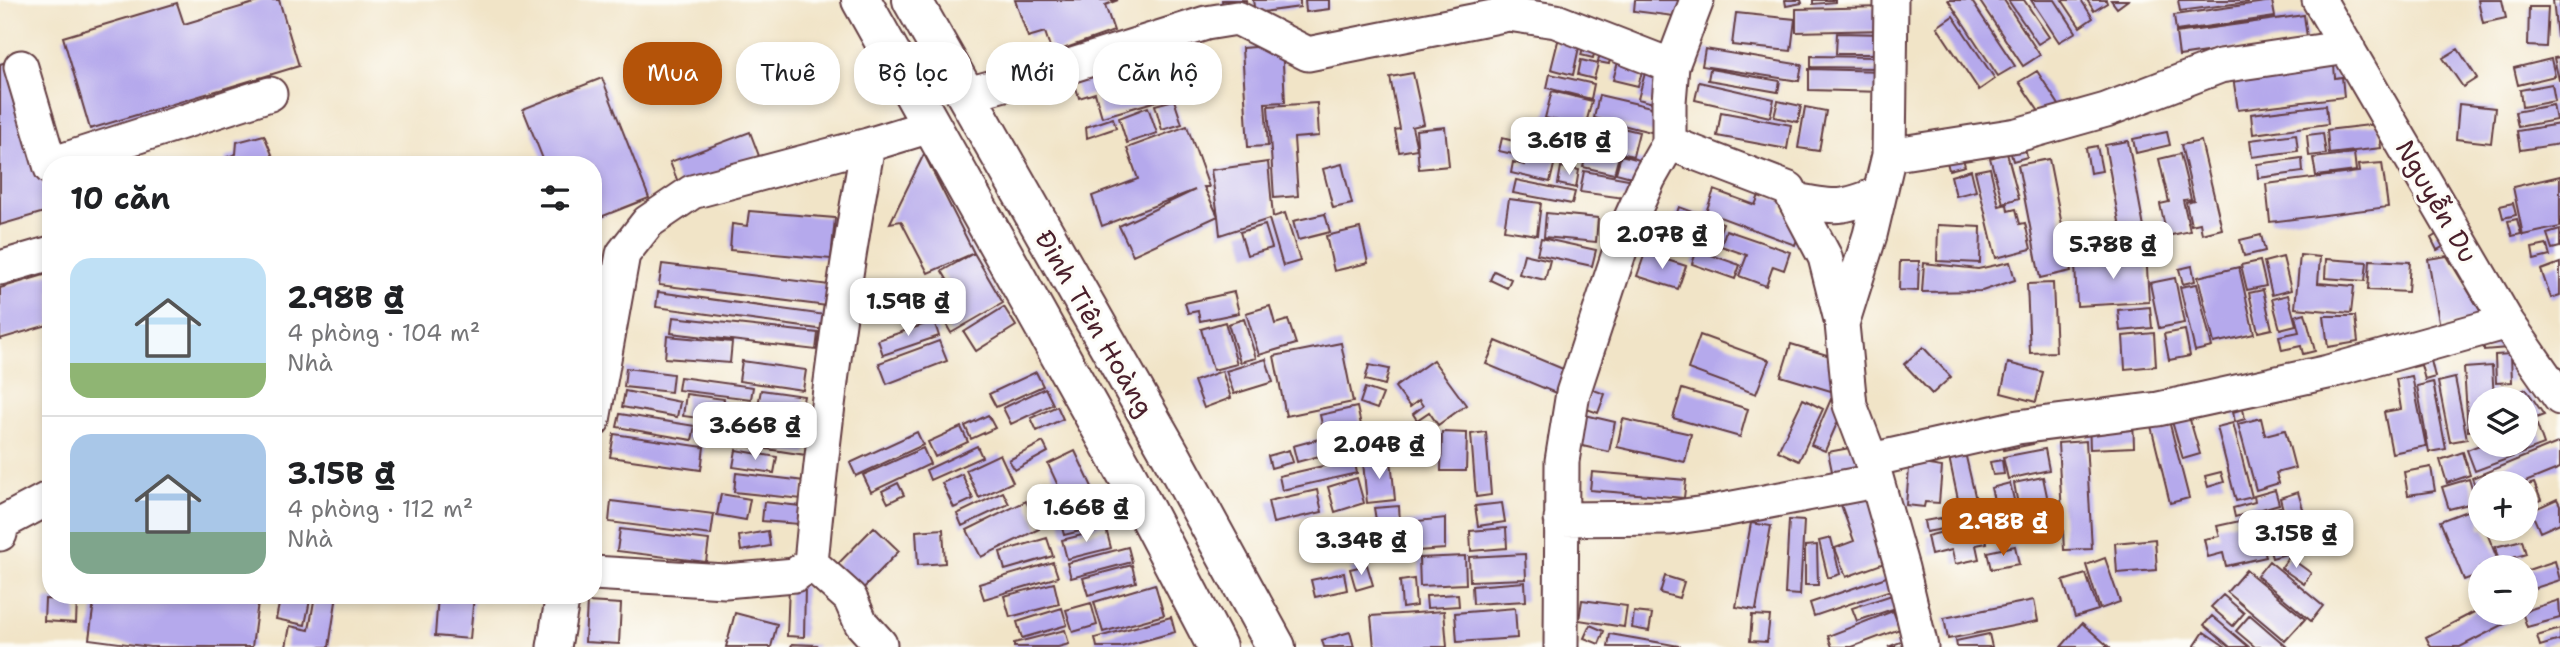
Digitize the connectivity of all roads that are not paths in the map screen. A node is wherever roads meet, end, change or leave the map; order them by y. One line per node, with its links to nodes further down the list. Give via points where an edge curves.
1 (861, 0): 14 (highway, Đinh Tiên Hoàng)
2 (912, 0): 7 (highway, Đinh Tiên Hoàng)
3 (1697, 0): 9 (street)
4 (1891, 0): 17 (street)
5 (2320, 0): 8 (street, Nguyễn Du)
6 (1481, 9): 9 (street, via 1556,21); 11 (street, via 1308,54 1237,18 1206,23)
7 (935, 42)
8 (2348, 47): 17 (street, via 2220,66 2106,110 2017,135); 24 (street, Nguyễn Du)
9 (1672, 66): 15 (street)
10 (21, 67): 18 (street)
11 (972, 93)
12 (270, 94): 19 (street)
13 (970, 105): 38 (highway, Đinh Tiên Hoàng)
14 (930, 126): 16 (street); 37 (highway, Đinh Tiên Hoàng, via 1127,475)
15 (1669, 143): 21 (street, via 1789,189); 30 (street, via 1630,220 1573,393 1562,461)
16 (868, 145): 26 (street, via 692,192 649,222 622,254); 32 (street, via 848,253)
17 (1889, 155): 20 (street)
18 (48, 156)
19 (79, 156)
20 (1880, 193): 21 (street, via 1834,207); 25 (street)
21 (1795, 200): 25 (street, via 1825,257)
22 (42, 256): 23 (street)
23 (0, 268)
24 (2507, 322): 27 (street, Nguyễn Du); 28 (street, via 2328,372 2158,409 2018,427)
25 (1842, 324): 28 (street, via 1850,405)
26 (602, 368)
27 (2555, 380)
28 (1873, 470): 30 (street, via 1712,512 1670,518); 40 (street)
29 (42, 502): 31 (street)
30 (1561, 519): 39 (street)
31 (1, 526)
32 (811, 563): 33 (street, via 795,575 725,581); 35 (street, via 849,598 861,623)
33 (602, 574)
34 (561, 604): 36 (street)
35 (880, 644)
36 (554, 647)
37 (1217, 647)
38 (1276, 647)
39 (1561, 647)
40 (1921, 647)

